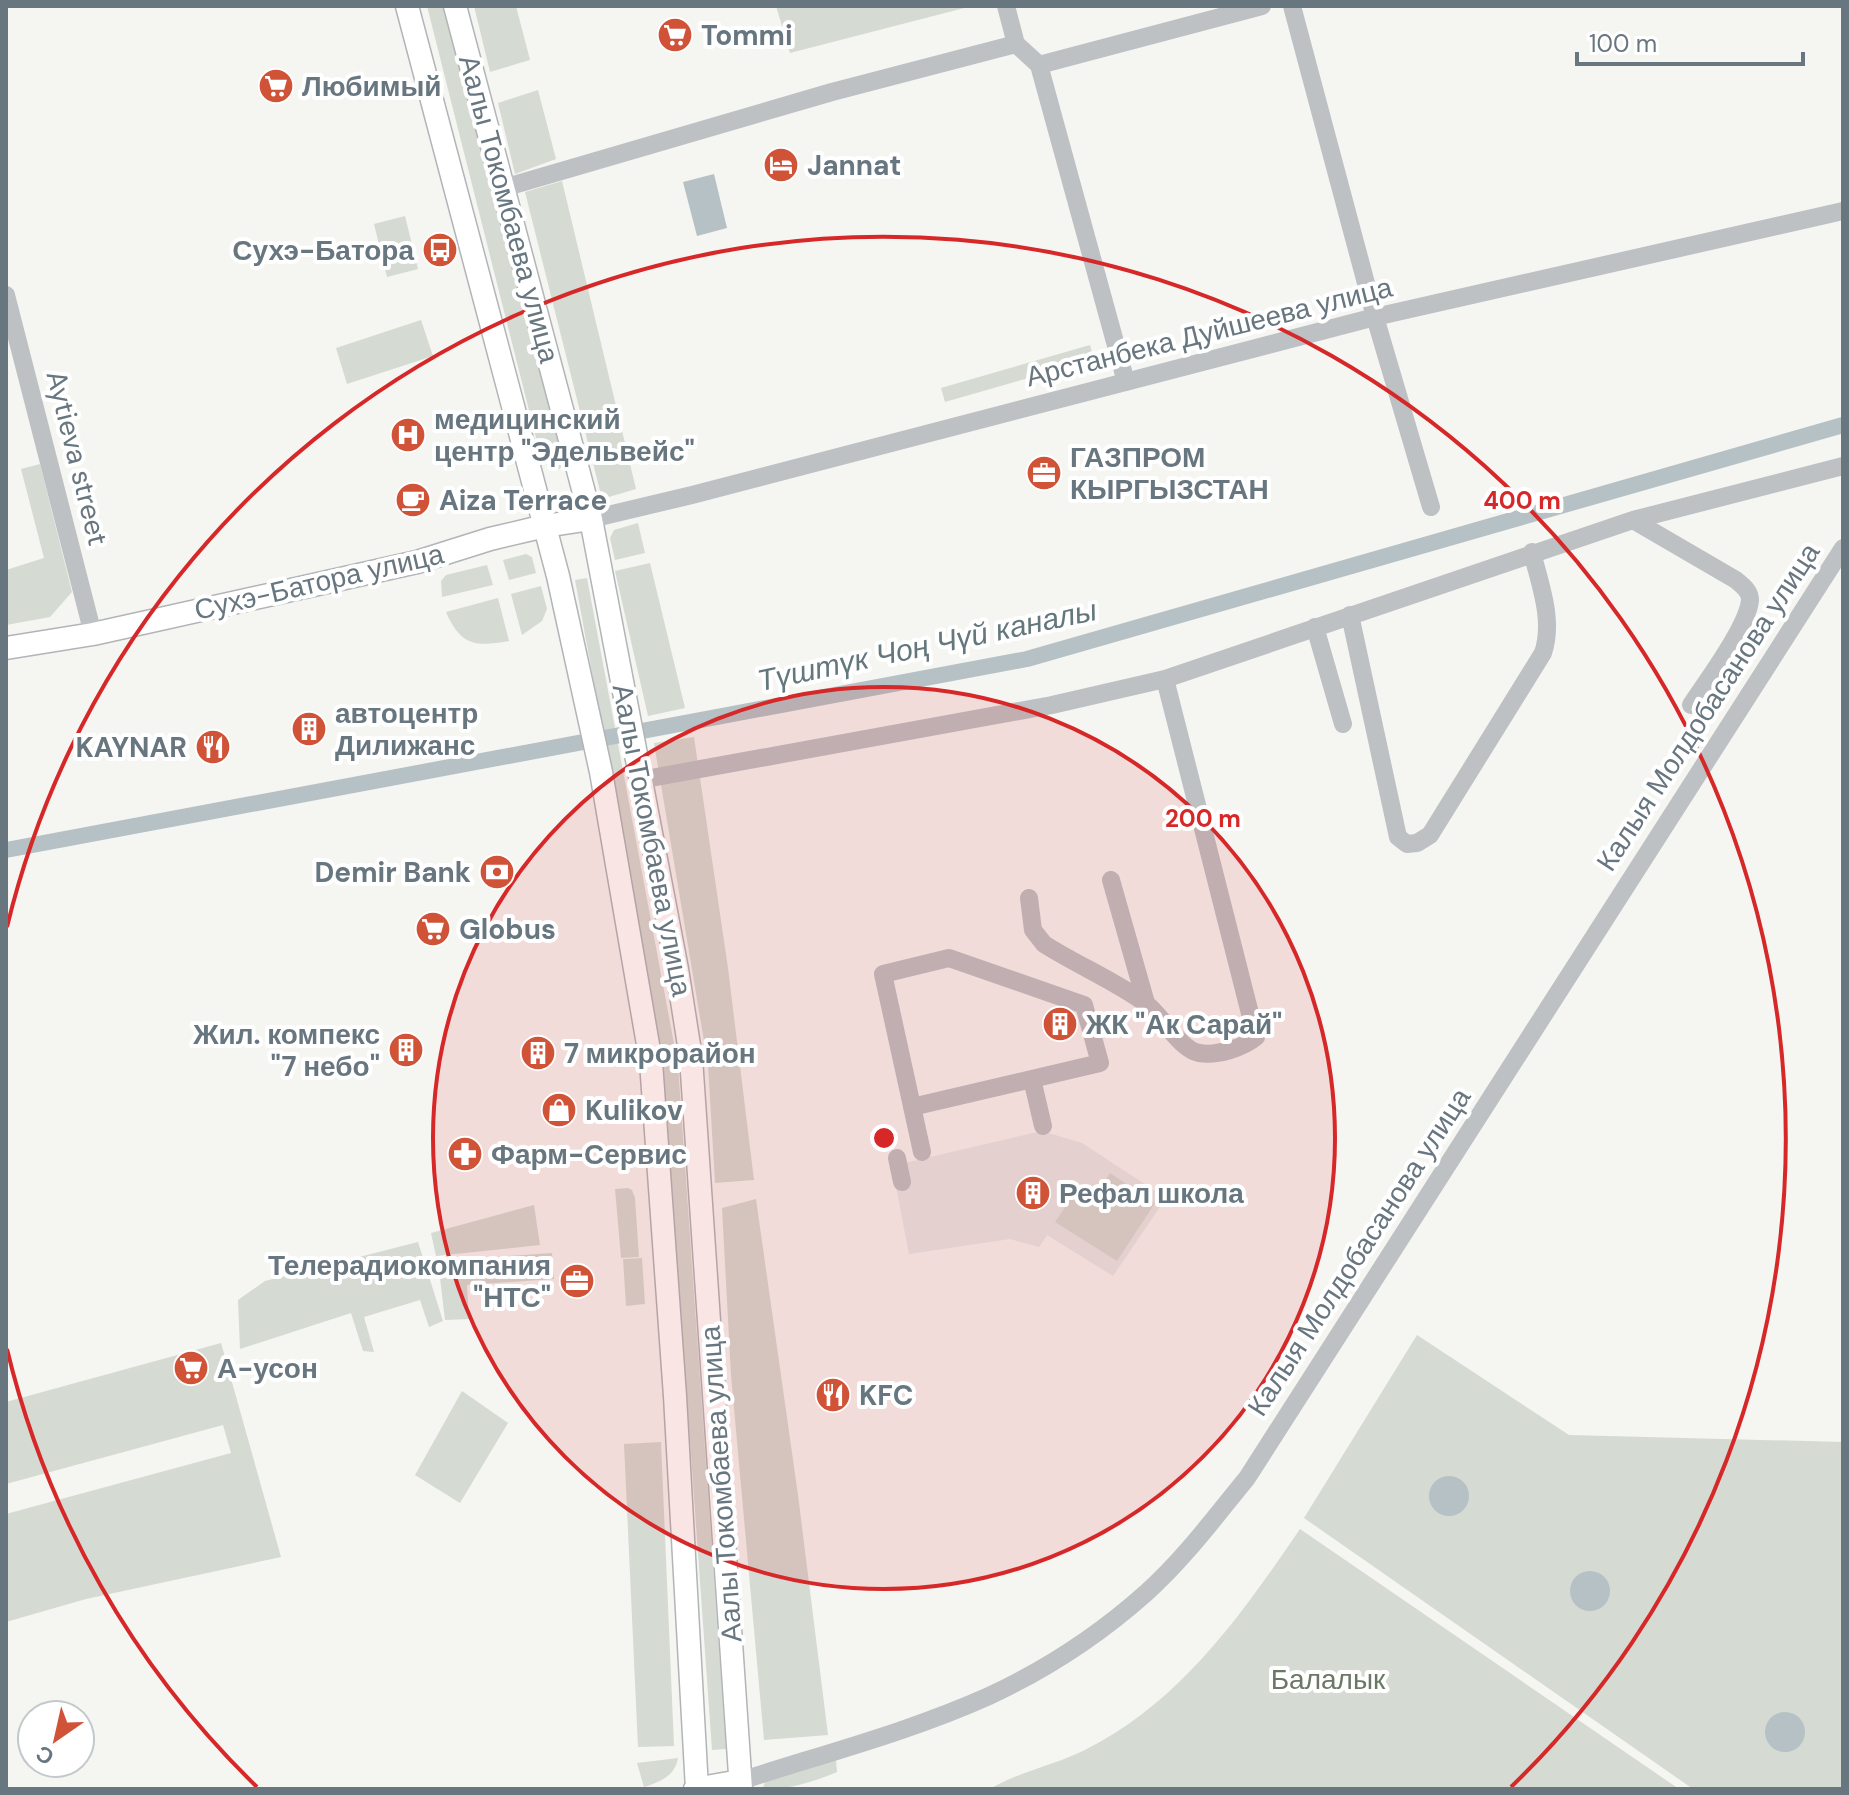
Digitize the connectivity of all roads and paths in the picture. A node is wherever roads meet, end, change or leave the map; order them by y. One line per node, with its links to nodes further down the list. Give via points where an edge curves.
1 (407, 6): 18 (main road, Аалы Токомбаева улица)
2 (455, 6): 9 (main road, Аалы Токомбаева улица)
3 (1006, 6): 7 (street)
4 (1262, 6): 6 (street)
5 (1292, 6): 12 (street)
6 (1242, 8): 8 (street)
7 (1016, 44): 8 (street); 9 (street)
8 (1039, 65): 13 (street)
9 (503, 188): 16 (main road, Аалы Токомбаева улица)
10 (1843, 211): 12 (street, Арстанбека Дуйшеева улица)
11 (6, 295): 23 (street, Aytieva street)
12 (1375, 317): 13 (street, Арстанбека Дуйшеева улица); 15 (street)
13 (1126, 382): 16 (street, Арстанбека Дуйшеева улица)
14 (1843, 466): 17 (street)
15 (1431, 507)
16 (591, 519): 18 (main road, Сухэ-Батора улица); 28 (main road, Аалы Токомбаева улица)
17 (1633, 520): 20 (street); 26 (street, via 1736,580 1749,594 1744,620)
18 (545, 526): 23 (main road, Сухэ-Батора улица, via 417,562); 39 (main road, Аалы Токомбаева улица, via 601,772 651,1062)
19 (1843, 548): 38 (street, Калыя Молдобасанова улица, via 1247,1478 1182,1556 1113,1619 1032,1674 926,1720)
20 (1532, 552): 21 (street); 21 (street, via 1547,613 1543,653 1430,835 1417,843 1398,837)
21 (1350, 615): 22 (street)
22 (1315, 627): 25 (street); 27 (street)
23 (93, 634): 24 (main road, Сухэ-Батора улица)
24 (6, 648)
25 (1165, 679): 28 (street, via 1052,705); 31 (street, via 1256,1037 1245,1046 1200,1053 1189,1049)
26 (1691, 705)
27 (1343, 724)
28 (638, 773): 38 (main road, Аалы Токомбаева улица, via 691,1058)
29 (1111, 880): 31 (street)
30 (1029, 898): 31 (street, via 1033,930 1044,944)
31 (1146, 1003)
32 (1032, 1079): 33 (street); 33 (street, via 1100,1063 1084,1005 949,958 883,974); 34 (street)
33 (912, 1107): 35 (street)
34 (1043, 1126)
35 (922, 1152)
36 (897, 1158): 37 (street)
37 (902, 1182)
38 (741, 1785): 39 (main road)
39 (696, 1789)

